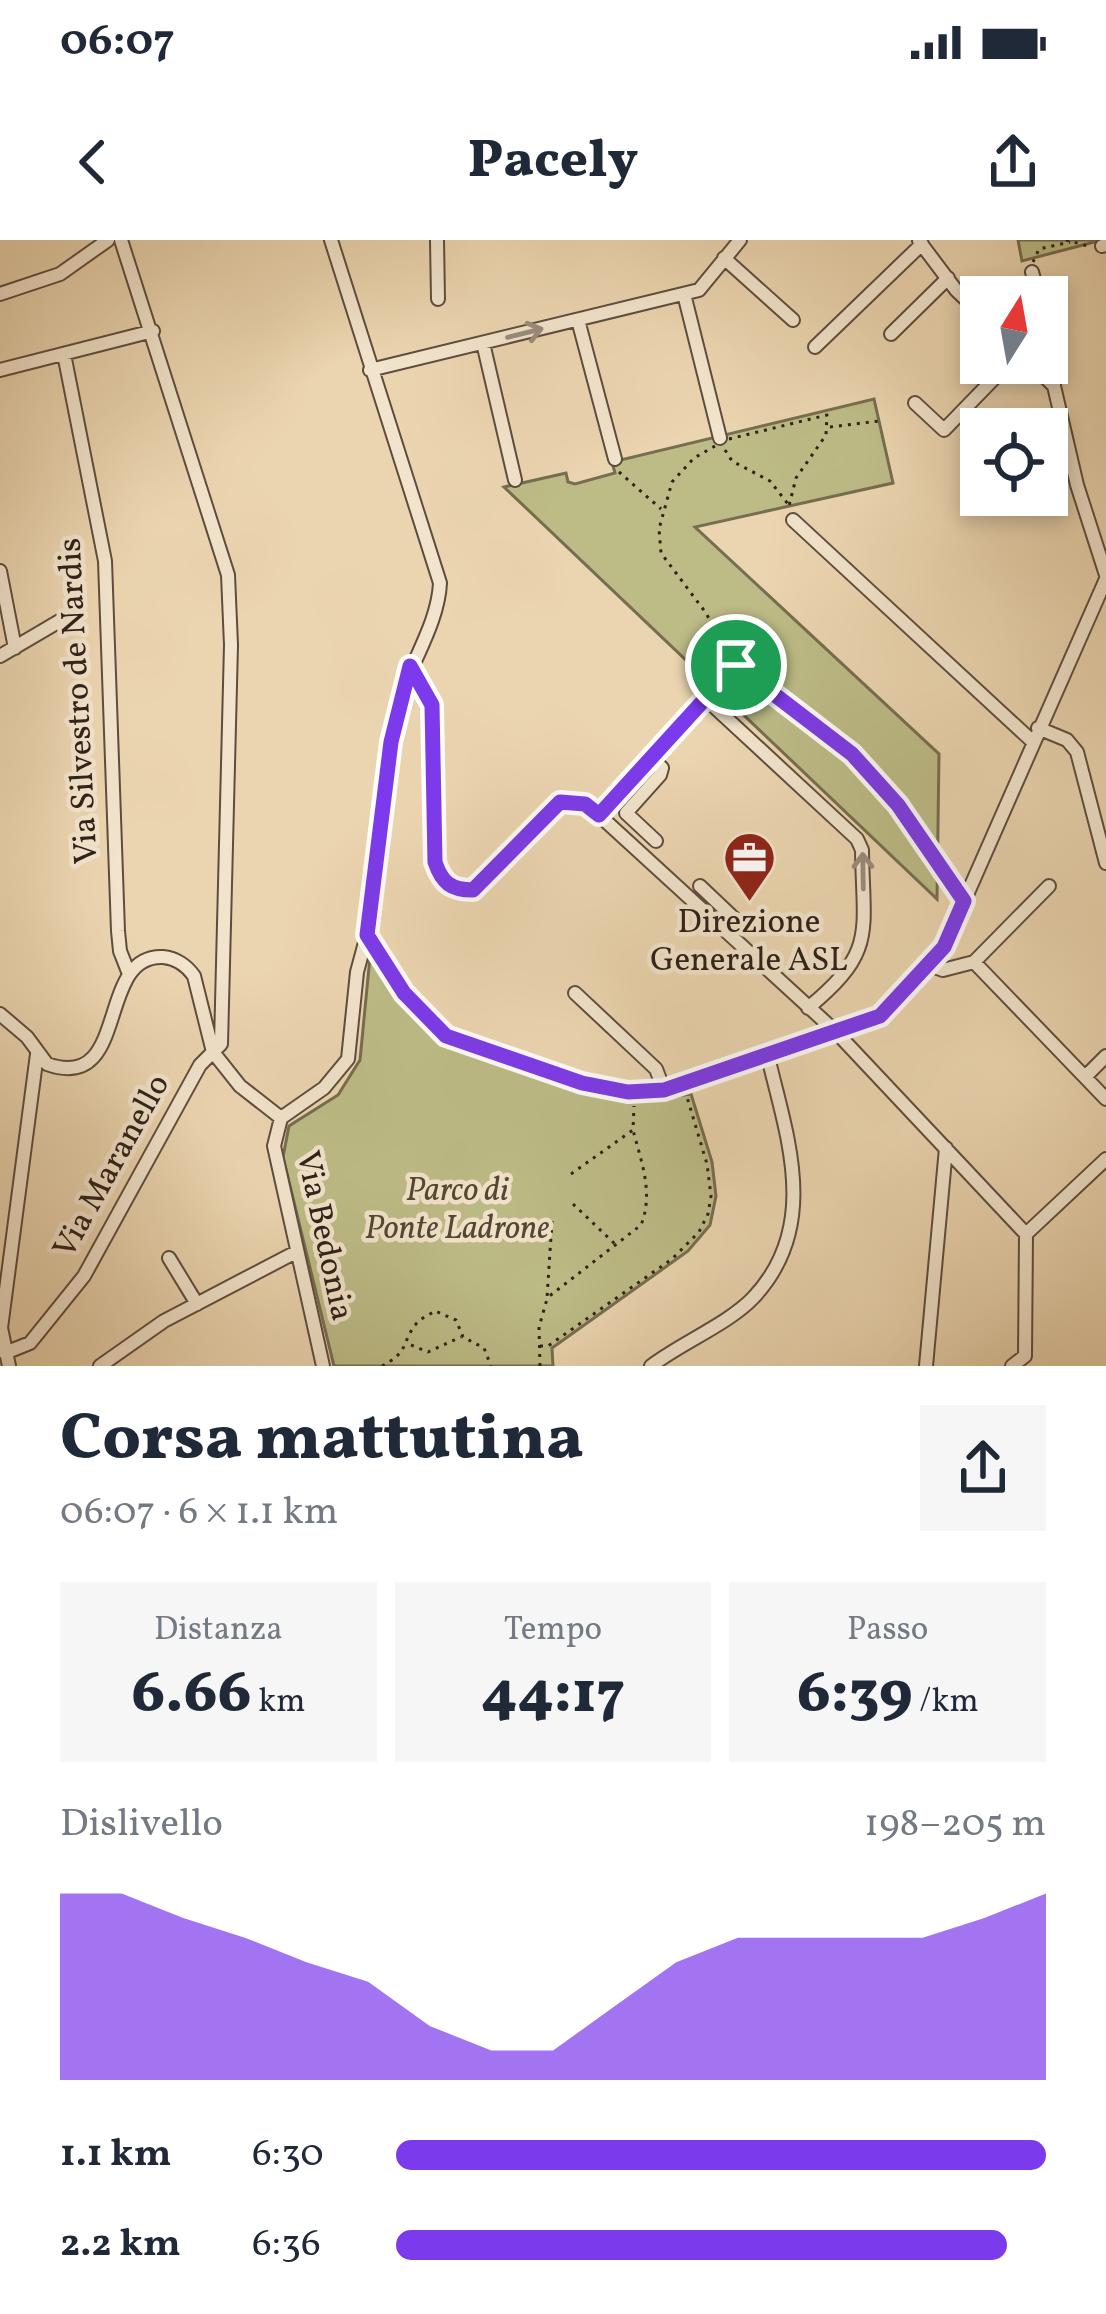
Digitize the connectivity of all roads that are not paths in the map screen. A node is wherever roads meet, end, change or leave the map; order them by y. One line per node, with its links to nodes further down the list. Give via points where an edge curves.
1 (109, 240): 12 (street, via 60,274)
2 (121, 240): 17 (street)
3 (331, 240): 23 (street)
4 (437, 240): 14 (street)
5 (740, 240): 7 (street)
6 (920, 242): 10 (street); 20 (street)
7 (724, 258): 13 (street, via 699,290); 16 (street)
8 (1032, 272): 9 (street)
9 (1033, 276)
10 (948, 278): 11 (street); 18 (street)
11 (960, 291)
12 (0, 294)
13 (684, 294): 15 (street); 27 (street)
14 (438, 299)
15 (578, 320): 19 (street, one-way to 15); 28 (street)
16 (793, 320)
17 (153, 331): 21 (street); 53 (street, via 229,575 222,1030)
18 (891, 334)
19 (483, 343): 23 (street); 29 (street)
20 (815, 347)
21 (64, 354): 22 (street); 48 (street, Via Silvestro de Nardis, via 105,561 118,931)
22 (0, 370)
23 (370, 370): 36 (street, via 440,583 439,606)
24 (989, 384): 26 (street, via 944,430)
25 (1054, 386): 32 (street)
26 (915, 403)
27 (721, 440)
28 (615, 462)
29 (515, 480)
30 (793, 520): 37 (street)
31 (0, 571): 34 (street)
32 (1106, 577): 37 (street)
33 (63, 619): 34 (street)
34 (15, 647): 35 (street)
35 (0, 656)
36 (410, 666): 39 (street, via 432,705 440,878 473,890 560,802 585,804); 45 (street, via 391,742)
37 (1035, 734): 41 (street, via 1067,740 1077,752); 47 (street, via 944,947)
38 (653, 759): 39 (street); 40 (street, via 660,776 626,813); 50 (street, one-way to 38, via 841,980 862,947 857,839 708,700)
39 (599, 815): 50 (street)
40 (656, 841)
41 (1106, 862)
42 (700, 886): 44 (street)
43 (1048, 886): 46 (street)
44 (738, 922)
45 (367, 935): 58 (street, via 404,993 446,1036 582,1083); 60 (street, via 349,1059)
46 (974, 962): 47 (street); 57 (street)
47 (929, 965): 52 (street, via 880,1016)
48 (129, 974): 53 (street, via 152,958 188,967); 54 (street, via 96,1055 73,1070)
49 (575, 993): 58 (street, via 656,1069)
50 (808, 1008): 52 (street)
51 (0, 1014): 54 (street)
52 (835, 1031): 56 (street); 61 (street)
53 (213, 1052): 60 (street); 67 (street, Via Maranello, via 84,1276 30,1342)
54 (37, 1054): 67 (street, via 7,1272)
55 (1106, 1056): 57 (street)
56 (768, 1057): 58 (street); 68 (street, via 794,1174 794,1224 752,1299)
57 (1084, 1077): 59 (street)
58 (664, 1090)
59 (1106, 1100)
60 (281, 1118): 64 (street, Via Bedonia, via 274,1145)
61 (946, 1148): 63 (street); 71 (street)
62 (1106, 1159): 63 (street)
63 (1025, 1234): 72 (street, via 1025,1356)
64 (296, 1252): 66 (street); 70 (street, Via Bedonia)
65 (169, 1258): 66 (street)
66 (196, 1304): 69 (street)
67 (5, 1356)
68 (660, 1363)
69 (100, 1366)
70 (323, 1366)
71 (926, 1366)
72 (1012, 1366)

